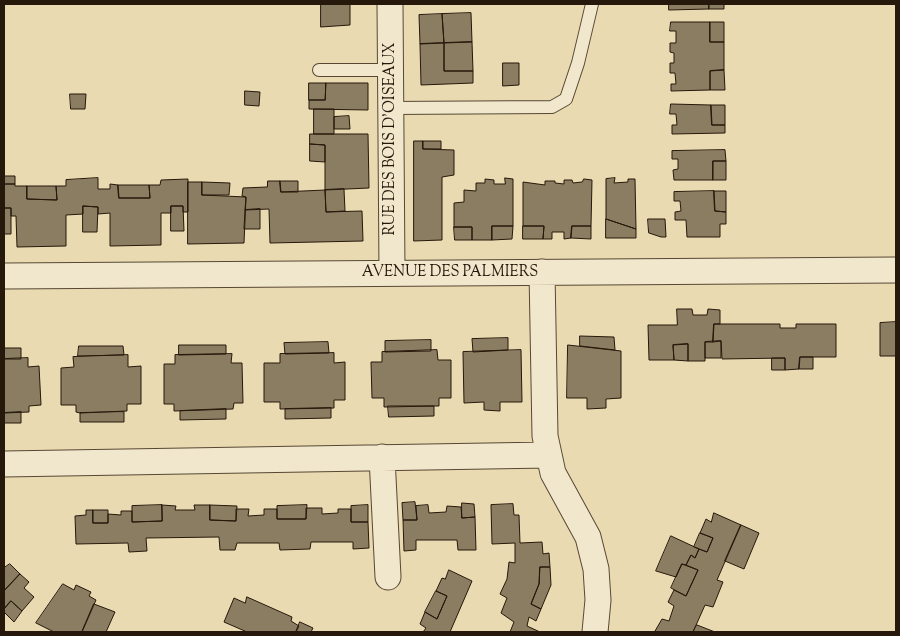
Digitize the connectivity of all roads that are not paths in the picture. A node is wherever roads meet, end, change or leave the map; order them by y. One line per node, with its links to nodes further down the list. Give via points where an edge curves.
1 (390, 4): 4 (street, RUE DES BOIS D'OISEAUX)
2 (592, 4): 5 (lane, via 566,99 552,107)
3 (319, 70): 4 (lane)
4 (390, 70): 5 (street, RUE DES BOIS D'OISEAUX)
5 (390, 108): 8 (street, RUE DES BOIS D'OISEAUX)
6 (896, 270): 7 (street, AVENUE DES PALMIERS)
7 (542, 272): 8 (street, AVENUE DES PALMIERS); 10 (street, via 544,417)
8 (392, 273): 9 (street, AVENUE DES PALMIERS)
9 (4, 276)
10 (548, 455): 11 (street); 14 (street, via 588,537 596,569)
11 (382, 457): 12 (street); 13 (street)
12 (4, 464)
13 (388, 577)
14 (595, 632)

